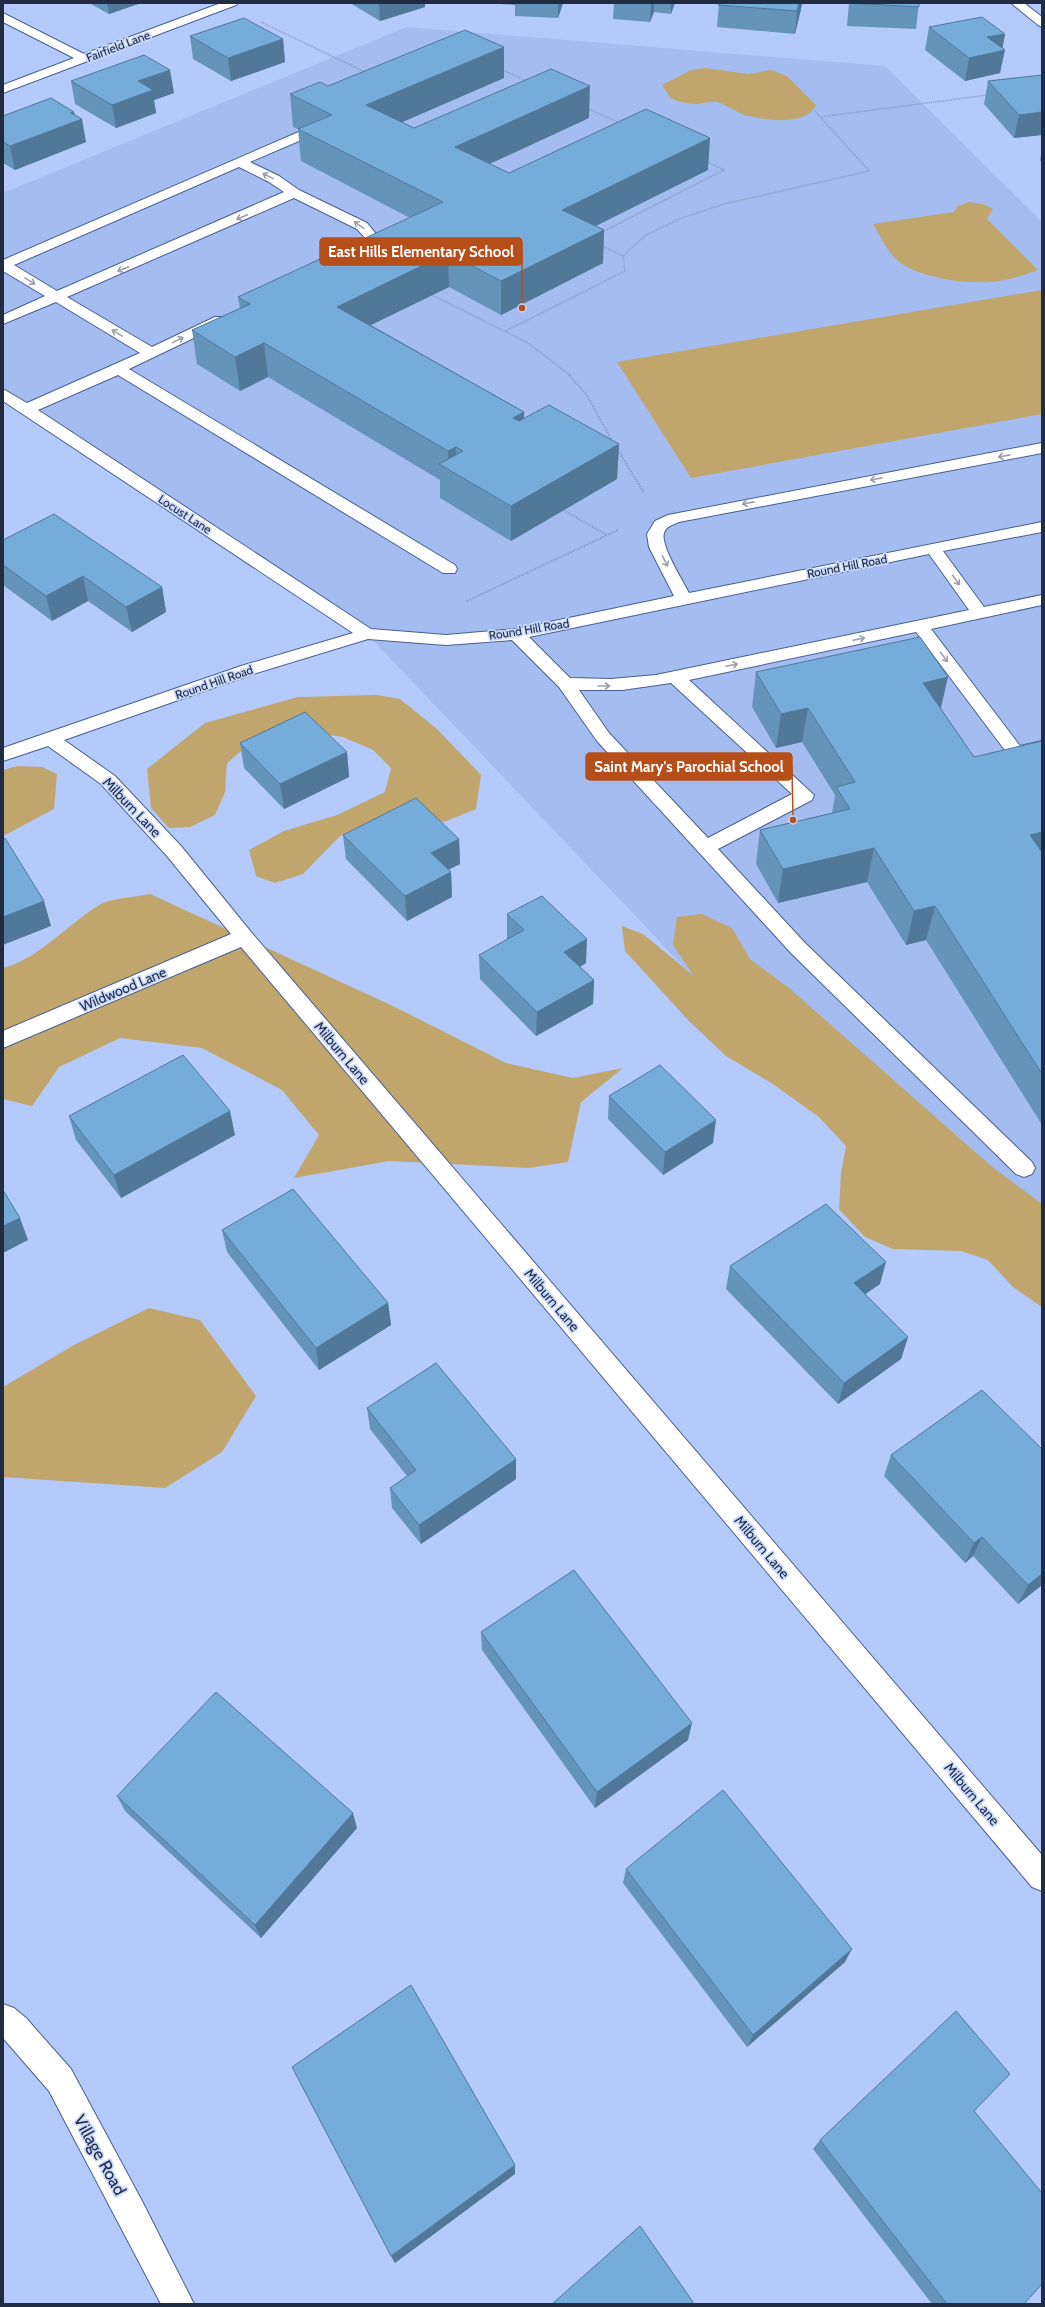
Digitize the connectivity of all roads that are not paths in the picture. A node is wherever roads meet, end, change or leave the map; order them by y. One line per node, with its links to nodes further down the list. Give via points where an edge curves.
1 (232, 3): 5 (street, Fairfield Lane)
2 (1017, 3): 4 (street)
3 (3, 17): 5 (street)
4 (1042, 23)
5 (84, 59): 6 (street, Fairfield Lane)
6 (3, 89)
7 (301, 135): 8 (street)
8 (239, 162): 9 (street, one-way to 8, via 274,179); 11 (street)
9 (294, 193): 10 (street, one-way to 9, via 364,251 374,240 362,226); 12 (street, one-way to 12)
10 (342, 261)
11 (3, 265): 12 (street, one-way to 12)
12 (56, 298): 14 (street); 15 (street, one-way to 12)
13 (236, 312): 15 (street, one-way to 13)
14 (3, 320)
15 (151, 353): 16 (street)
16 (118, 369): 18 (street); 22 (street)
17 (3, 394): 18 (street, Locust Lane)
18 (27, 409): 27 (street, Locust Lane)
19 (1042, 448): 23 (street, one-way to 23, via 674,518 661,524 655,534 658,547)
20 (1042, 528): 21 (street, Round Hill Road)
21 (933, 549): 23 (street, Round Hill Road); 25 (street, one-way to 25)
22 (449, 569)
23 (684, 599): 28 (street, Round Hill Road)
24 (1042, 600): 25 (street)
25 (980, 613): 26 (street)
26 (920, 626): 29 (street, one-way to 26); 32 (street, one-way to 32, via 1016,753)
27 (367, 634): 28 (street, Round Hill Road, via 446,640); 31 (street, Round Hill Road, via 247,670)
28 (516, 634): 30 (street)
29 (675, 677): 30 (street, one-way to 29, via 623,686); 34 (street, via 805,796)
30 (565, 682): 34 (street, via 603,738)
31 (49, 738): 33 (street, Round Hill Road); 35 (street, Milburn Lane, via 108,780 174,851)
32 (1042, 747)
33 (3, 755)
34 (705, 848): 37 (street, via 798,948)
35 (244, 937): 36 (street, Wildwood Lane); 38 (street, Milburn Lane)
36 (3, 1040)
37 (1024, 1168)
38 (1042, 1877)
39 (3, 2019): 40 (street, Village Road, via 15,2028 60,2080)
40 (178, 2304)

